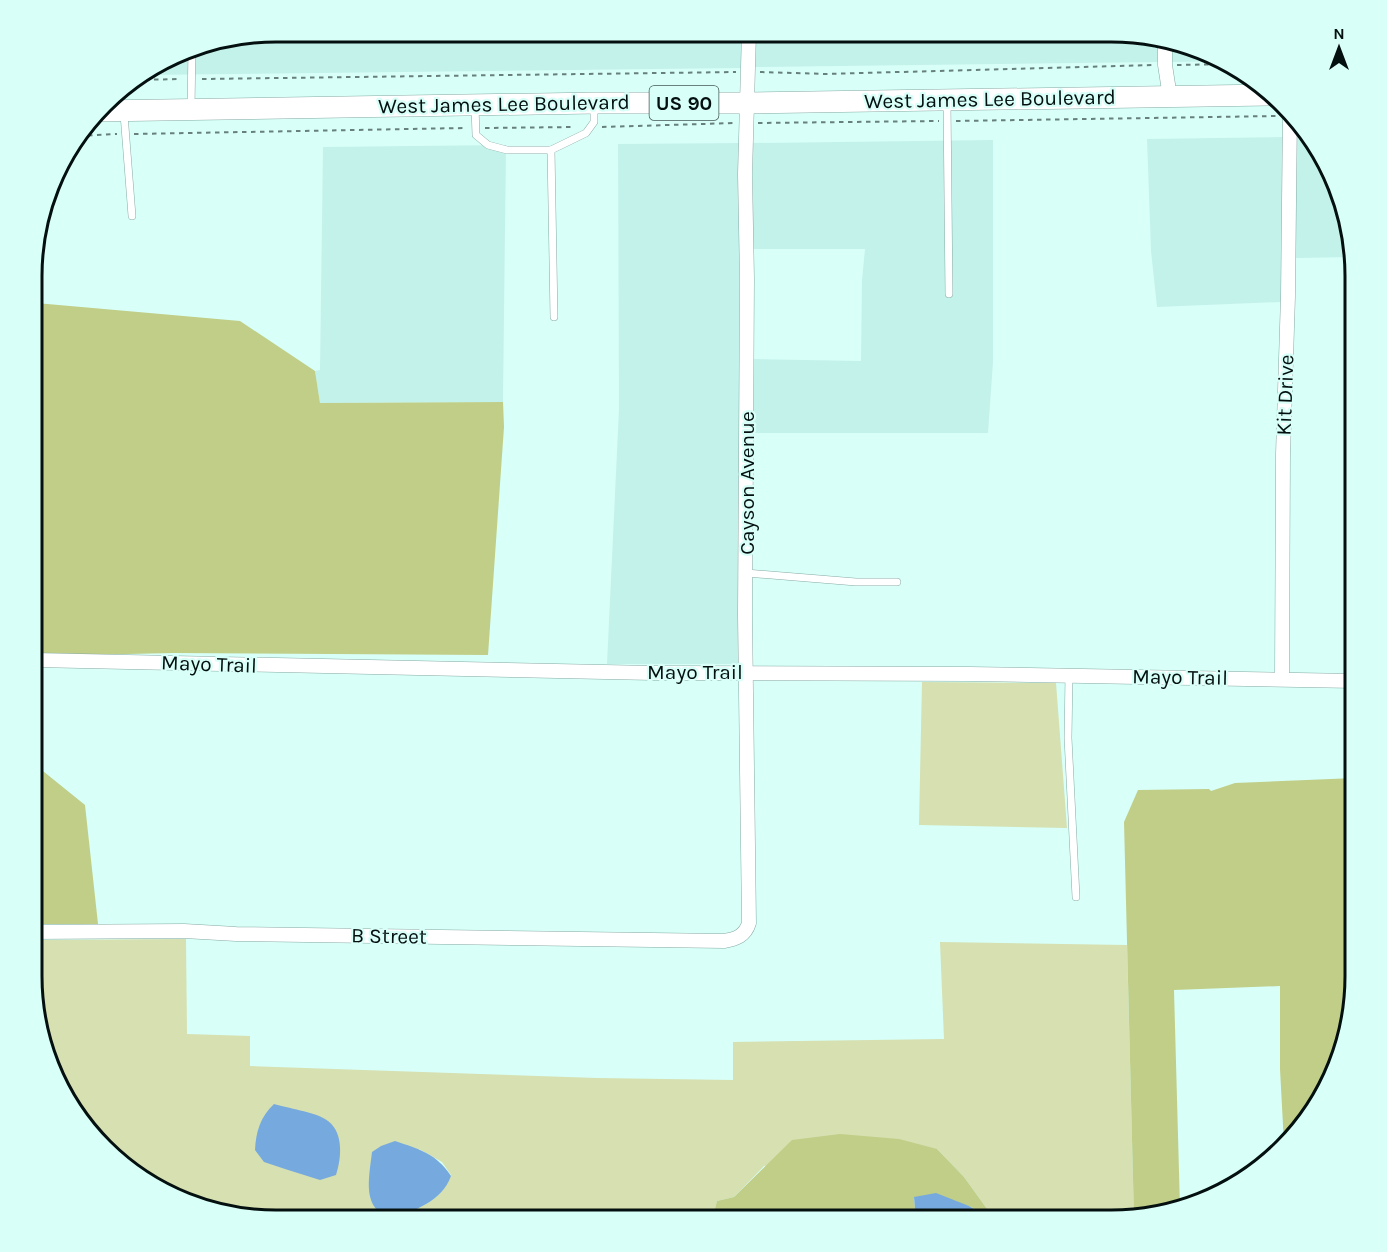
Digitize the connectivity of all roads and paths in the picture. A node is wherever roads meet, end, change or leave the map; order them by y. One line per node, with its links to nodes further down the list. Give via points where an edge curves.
1 (749, 42): 6 (street, Cayson Avenue)
2 (1165, 48): 5 (street)
3 (192, 58): 7 (lane)
4 (1211, 64): 5 (path)
5 (1165, 65): 6 (path, via 827,74); 10 (street)
6 (748, 72): 7 (path); 16 (street, Cayson Avenue)
7 (191, 79): 8 (path); 15 (lane)
8 (148, 80)
9 (1260, 95): 10 (main road, West James Lee Boulevard / US 90)
10 (1170, 97): 11 (main road, West James Lee Boulevard / US 90)
11 (947, 99): 16 (main road, West James Lee Boulevard / US 90); 18 (lane)
12 (594, 103): 13 (main road, West James Lee Boulevard / US 90); 16 (main road, West James Lee Boulevard / US 90); 20 (lane, via 594,122)
13 (475, 105): 15 (main road, West James Lee Boulevard / US 90); 21 (lane)
14 (113, 107): 15 (main road, West James Lee Boulevard / US 90); 22 (lane)
15 (191, 110)
16 (747, 113): 18 (path); 20 (path); 28 (street, Cayson Avenue)
17 (1280, 113): 18 (path, via 1130,120)
18 (948, 121): 26 (lane)
19 (1290, 125): 33 (street, Kit Drive)
20 (590, 127): 21 (path); 24 (lane, via 586,133)
21 (476, 128): 22 (path); 24 (lane, via 476,135 488,145 507,150)
22 (126, 134): 23 (path); 25 (lane)
23 (88, 136)
24 (551, 150): 27 (lane)
25 (132, 216)
26 (949, 294)
27 (554, 317)
28 (746, 573): 29 (lane); 31 (street, Cayson Avenue)
29 (897, 582)
30 (42, 660): 31 (street, Mayo Trail)
31 (746, 672): 32 (street, Mayo Trail); 37 (street, Cayson Avenue, via 749,923)
32 (1069, 675): 33 (street, Mayo Trail); 35 (lane, via 1068,749)
33 (1282, 679): 34 (street, Mayo Trail)
34 (1345, 681)
35 (1076, 897)
36 (42, 932): 37 (street, B Street, via 724,941)
37 (744, 933)

